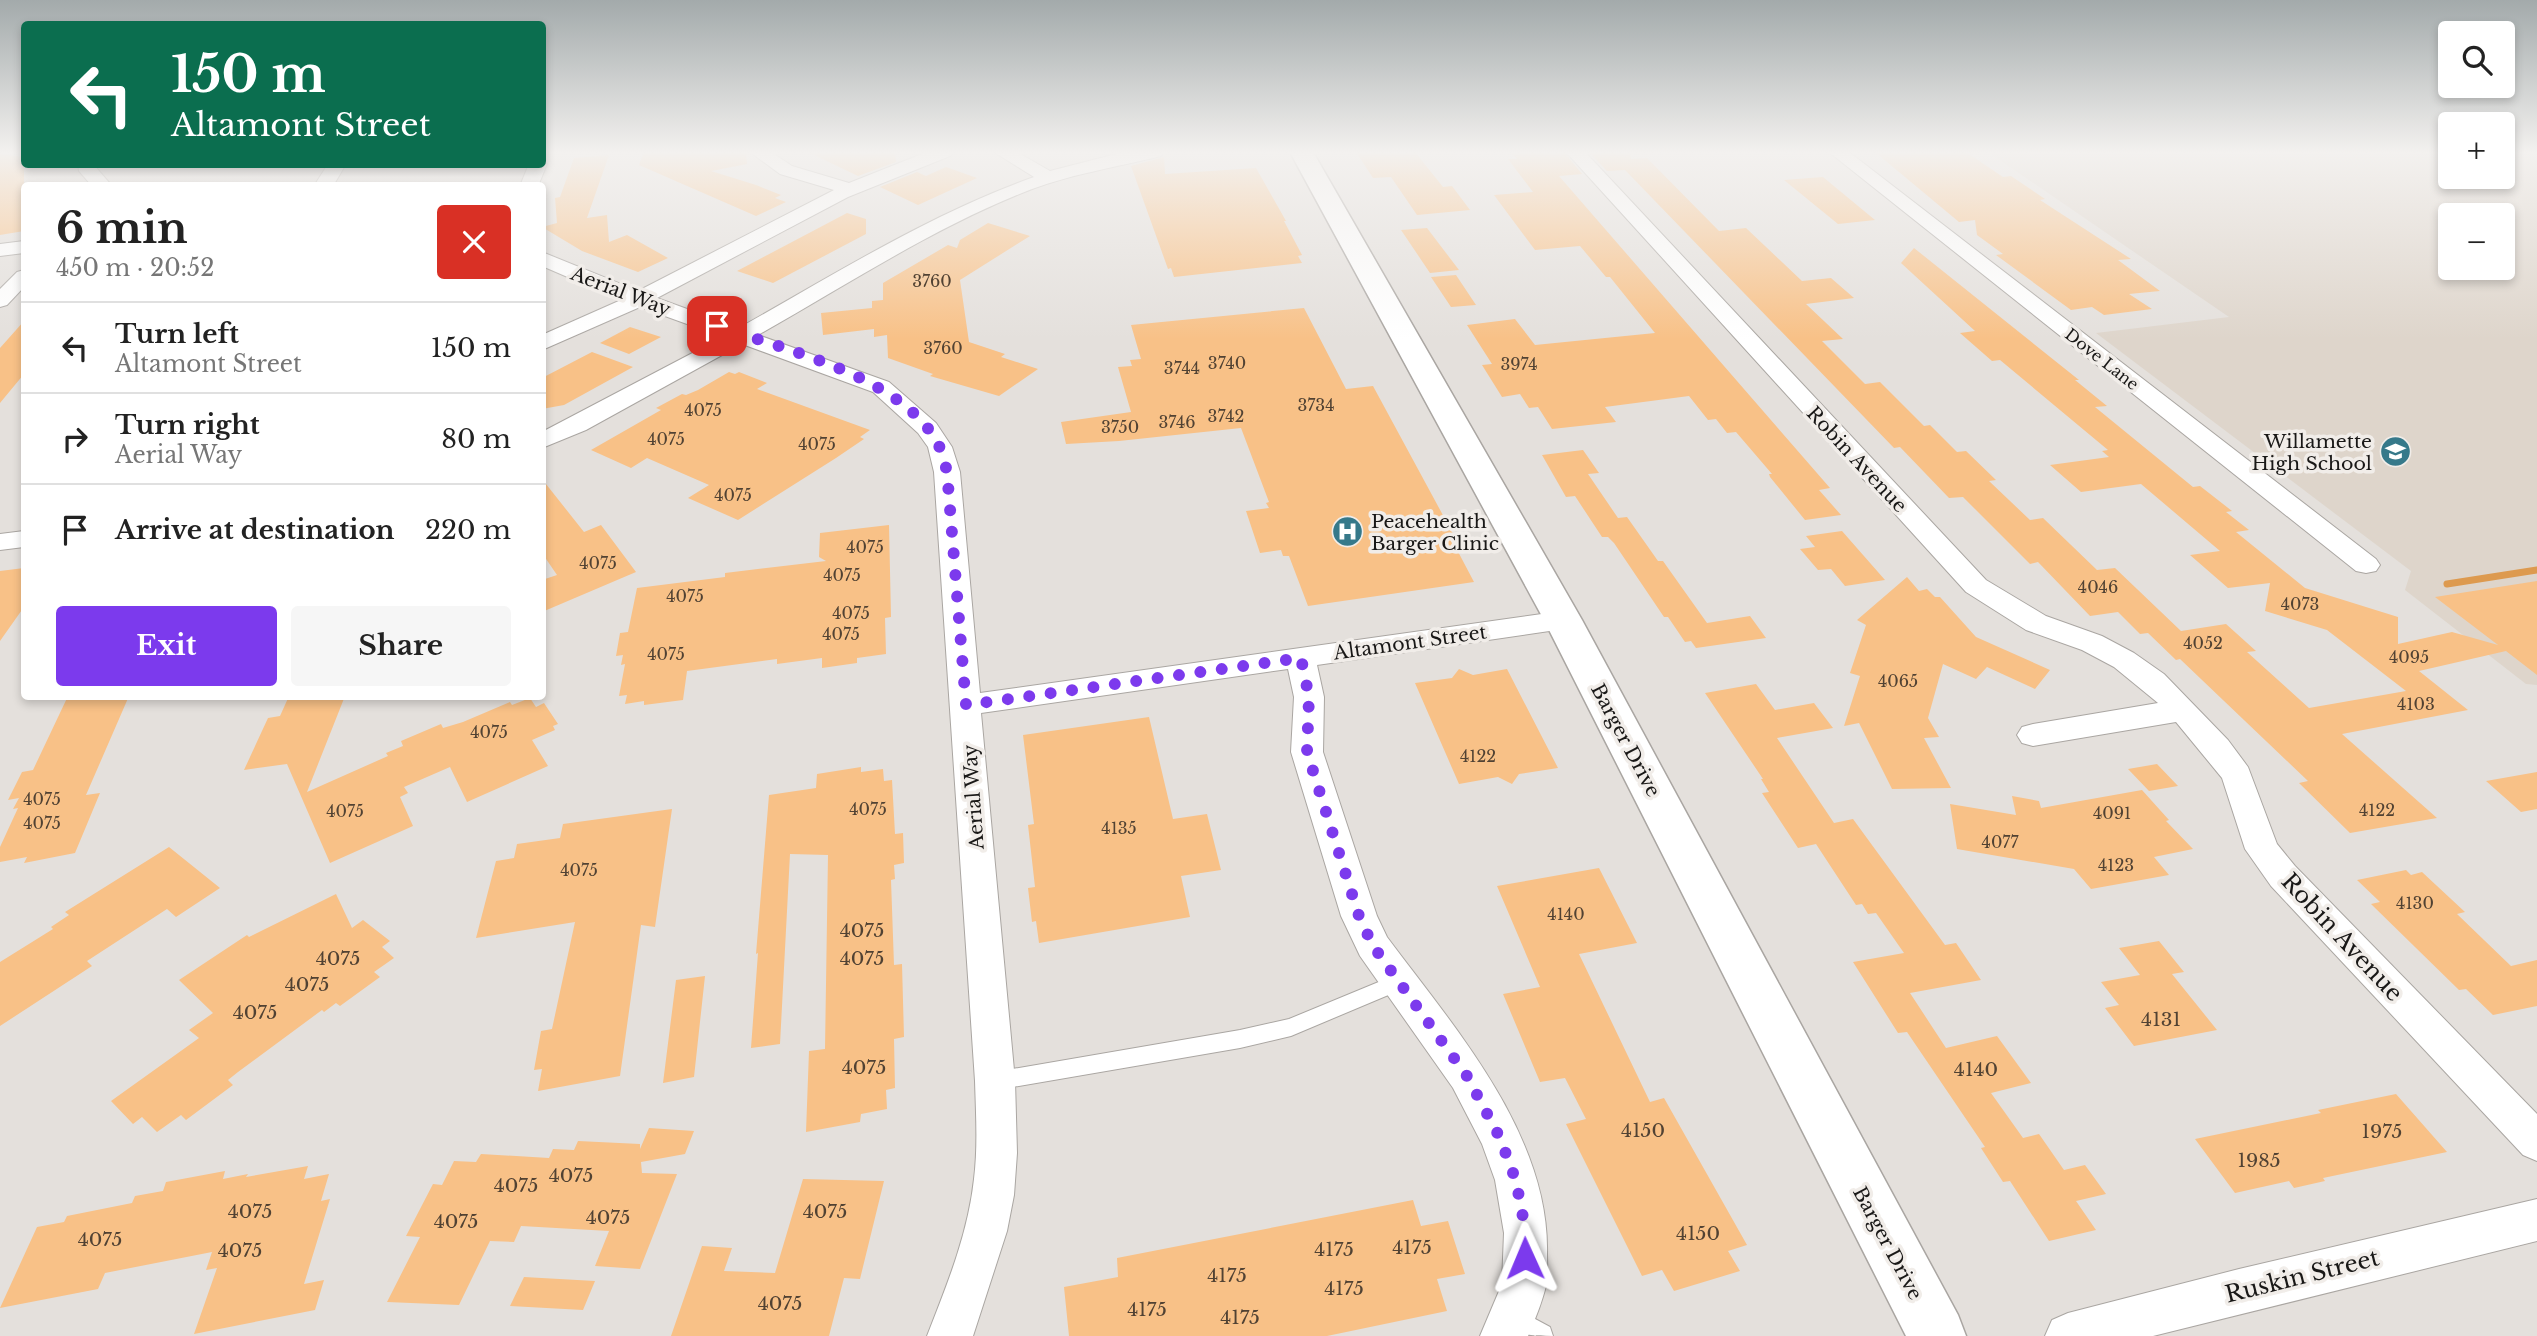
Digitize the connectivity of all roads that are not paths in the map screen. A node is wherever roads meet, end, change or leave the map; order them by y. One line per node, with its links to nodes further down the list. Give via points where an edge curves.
1 (804, 214): 10 (street)
2 (957, 214): 12 (street)
3 (1336, 214): 18 (main road, Barger Drive)
4 (1633, 214): 21 (street, Robin Avenue, via 1976,586 2036,623 2124,660)
5 (1918, 214): 17 (street, Dove Lane)
6 (21, 247): 7 (street)
7 (0, 250)
8 (546, 260): 10 (street, Aerial Way)
9 (21, 279): 11 (street)
10 (639, 299): 12 (street, Aerial Way); 13 (street)
11 (0, 301)
12 (743, 335): 14 (street); 20 (street, Aerial Way, via 881,387 927,428 940,447 947,472)
13 (546, 341)
14 (546, 439)
15 (21, 539): 16 (street)
16 (0, 542)
17 (2366, 565)
18 (1563, 620): 19 (street, Altamont Street); 29 (main road, Barger Drive)
19 (1301, 658): 20 (street, Altamont Street); 23 (street, via 1309,697 1307,752 1359,916)
20 (966, 705): 24 (street, Aerial Way)
21 (2183, 710): 22 (street); 25 (street, Robin Avenue, via 2237,775 2262,849 2283,876)
22 (2033, 735)
23 (1398, 982): 24 (lane, via 1278,1030); 27 (street, via 1467,1076 1500,1138 1516,1181 1526,1233)
24 (995, 1081): 28 (street, Aerial Way, via 993,1195 973,1273)
25 (2537, 1142)
26 (2537, 1220): 30 (street, Ruskin Street)
27 (1519, 1330)
28 (950, 1336)
29 (1937, 1336)
30 (2068, 1336)

